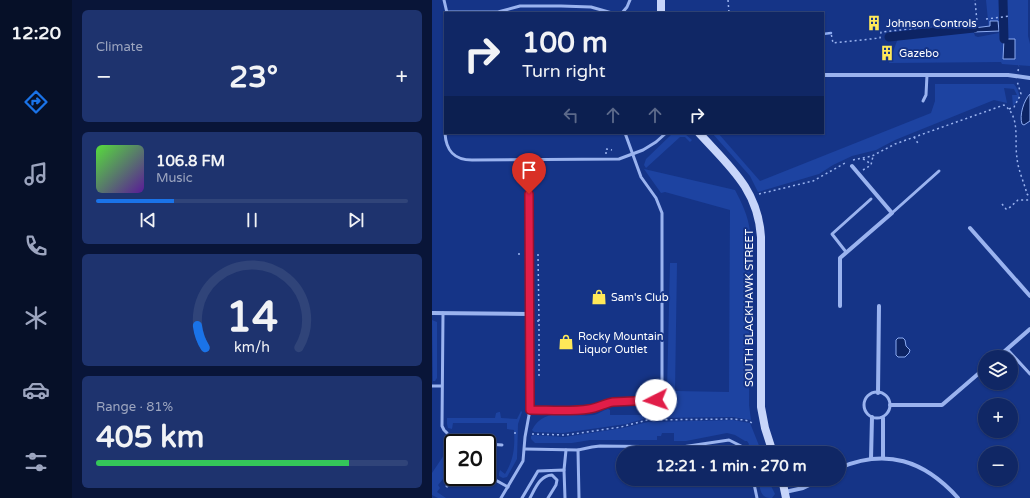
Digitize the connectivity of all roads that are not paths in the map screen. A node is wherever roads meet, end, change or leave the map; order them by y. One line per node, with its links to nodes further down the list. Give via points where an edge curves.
1 (444, 0): 4 (lane)
2 (630, 0): 8 (lane)
3 (661, 0): 9 (street)
4 (447, 12): 6 (lane)
5 (498, 12): 7 (lane, via 520,6 561,6 596,8)
6 (498, 12)
7 (609, 12)
8 (623, 12)
9 (661, 12)
10 (824, 75): 11 (street)
11 (927, 75): 12 (street, via 1008,75); 13 (lane)
12 (1030, 78)
13 (923, 101)
14 (445, 134): 18 (lane, via 450,151 466,160 608,160)
15 (625, 134): 18 (lane)
16 (665, 134): 18 (lane, via 650,146)
17 (700, 134): 49 (street, SOUTH BLACKHAWK STREET, via 744,184 758,216 761,237 761,407)
18 (632, 155): 40 (lane, via 641,177 656,198 662,213 661,393 656,400 651,401 613,402 589,409)
19 (852, 166): 23 (street)
20 (939, 171): 23 (lane)
21 (529, 194): 31 (lane)
22 (871, 199): 25 (lane, via 832,234)
23 (892, 213): 25 (street)
24 (970, 228): 26 (street)
25 (846, 252): 27 (street, via 840,258)
26 (1030, 296)
27 (840, 306)
28 (879, 306): 38 (street)
29 (432, 313): 30 (street)
30 (443, 313): 31 (street); 37 (lane)
31 (529, 314): 40 (lane)
32 (1030, 329): 33 (street)
33 (1007, 349): 35 (lane)
34 (978, 374): 39 (street, via 942,405)
35 (1030, 374)
36 (432, 386): 37 (lane)
37 (441, 386): 43 (lane, via 442,426)
38 (878, 393): 39 (lane, via 885,394); 41 (lane, via 871,394 865,401 864,406)
39 (890, 405): 42 (lane)
40 (530, 410): 50 (lane)
41 (872, 418): 42 (lane); 54 (street)
42 (883, 418): 53 (street)
43 (447, 433)
44 (496, 445): 45 (lane)
45 (502, 445)
46 (616, 446): 52 (lane)
47 (689, 446): 48 (lane, via 729,440)
48 (741, 446)
49 (771, 446)
50 (525, 450): 51 (lane); 60 (lane, via 523,461)
51 (566, 450): 52 (lane); 56 (lane)
52 (578, 450): 67 (lane)
53 (883, 457): 54 (street); 69 (street, via 925,470)
54 (871, 459): 55 (street)
55 (846, 465)
56 (564, 470): 63 (lane, via 538,471); 66 (lane)
57 (496, 480): 60 (lane)
58 (754, 486): 68 (lane)
59 (807, 486): 61 (street)
60 (508, 488): 62 (lane)
61 (786, 495)
62 (501, 498)
63 (522, 498)
64 (530, 498): 65 (lane, via 540,480 552,475 556,485)
65 (548, 498)
66 (564, 498)
67 (578, 498)
68 (757, 498)
69 (958, 498)

